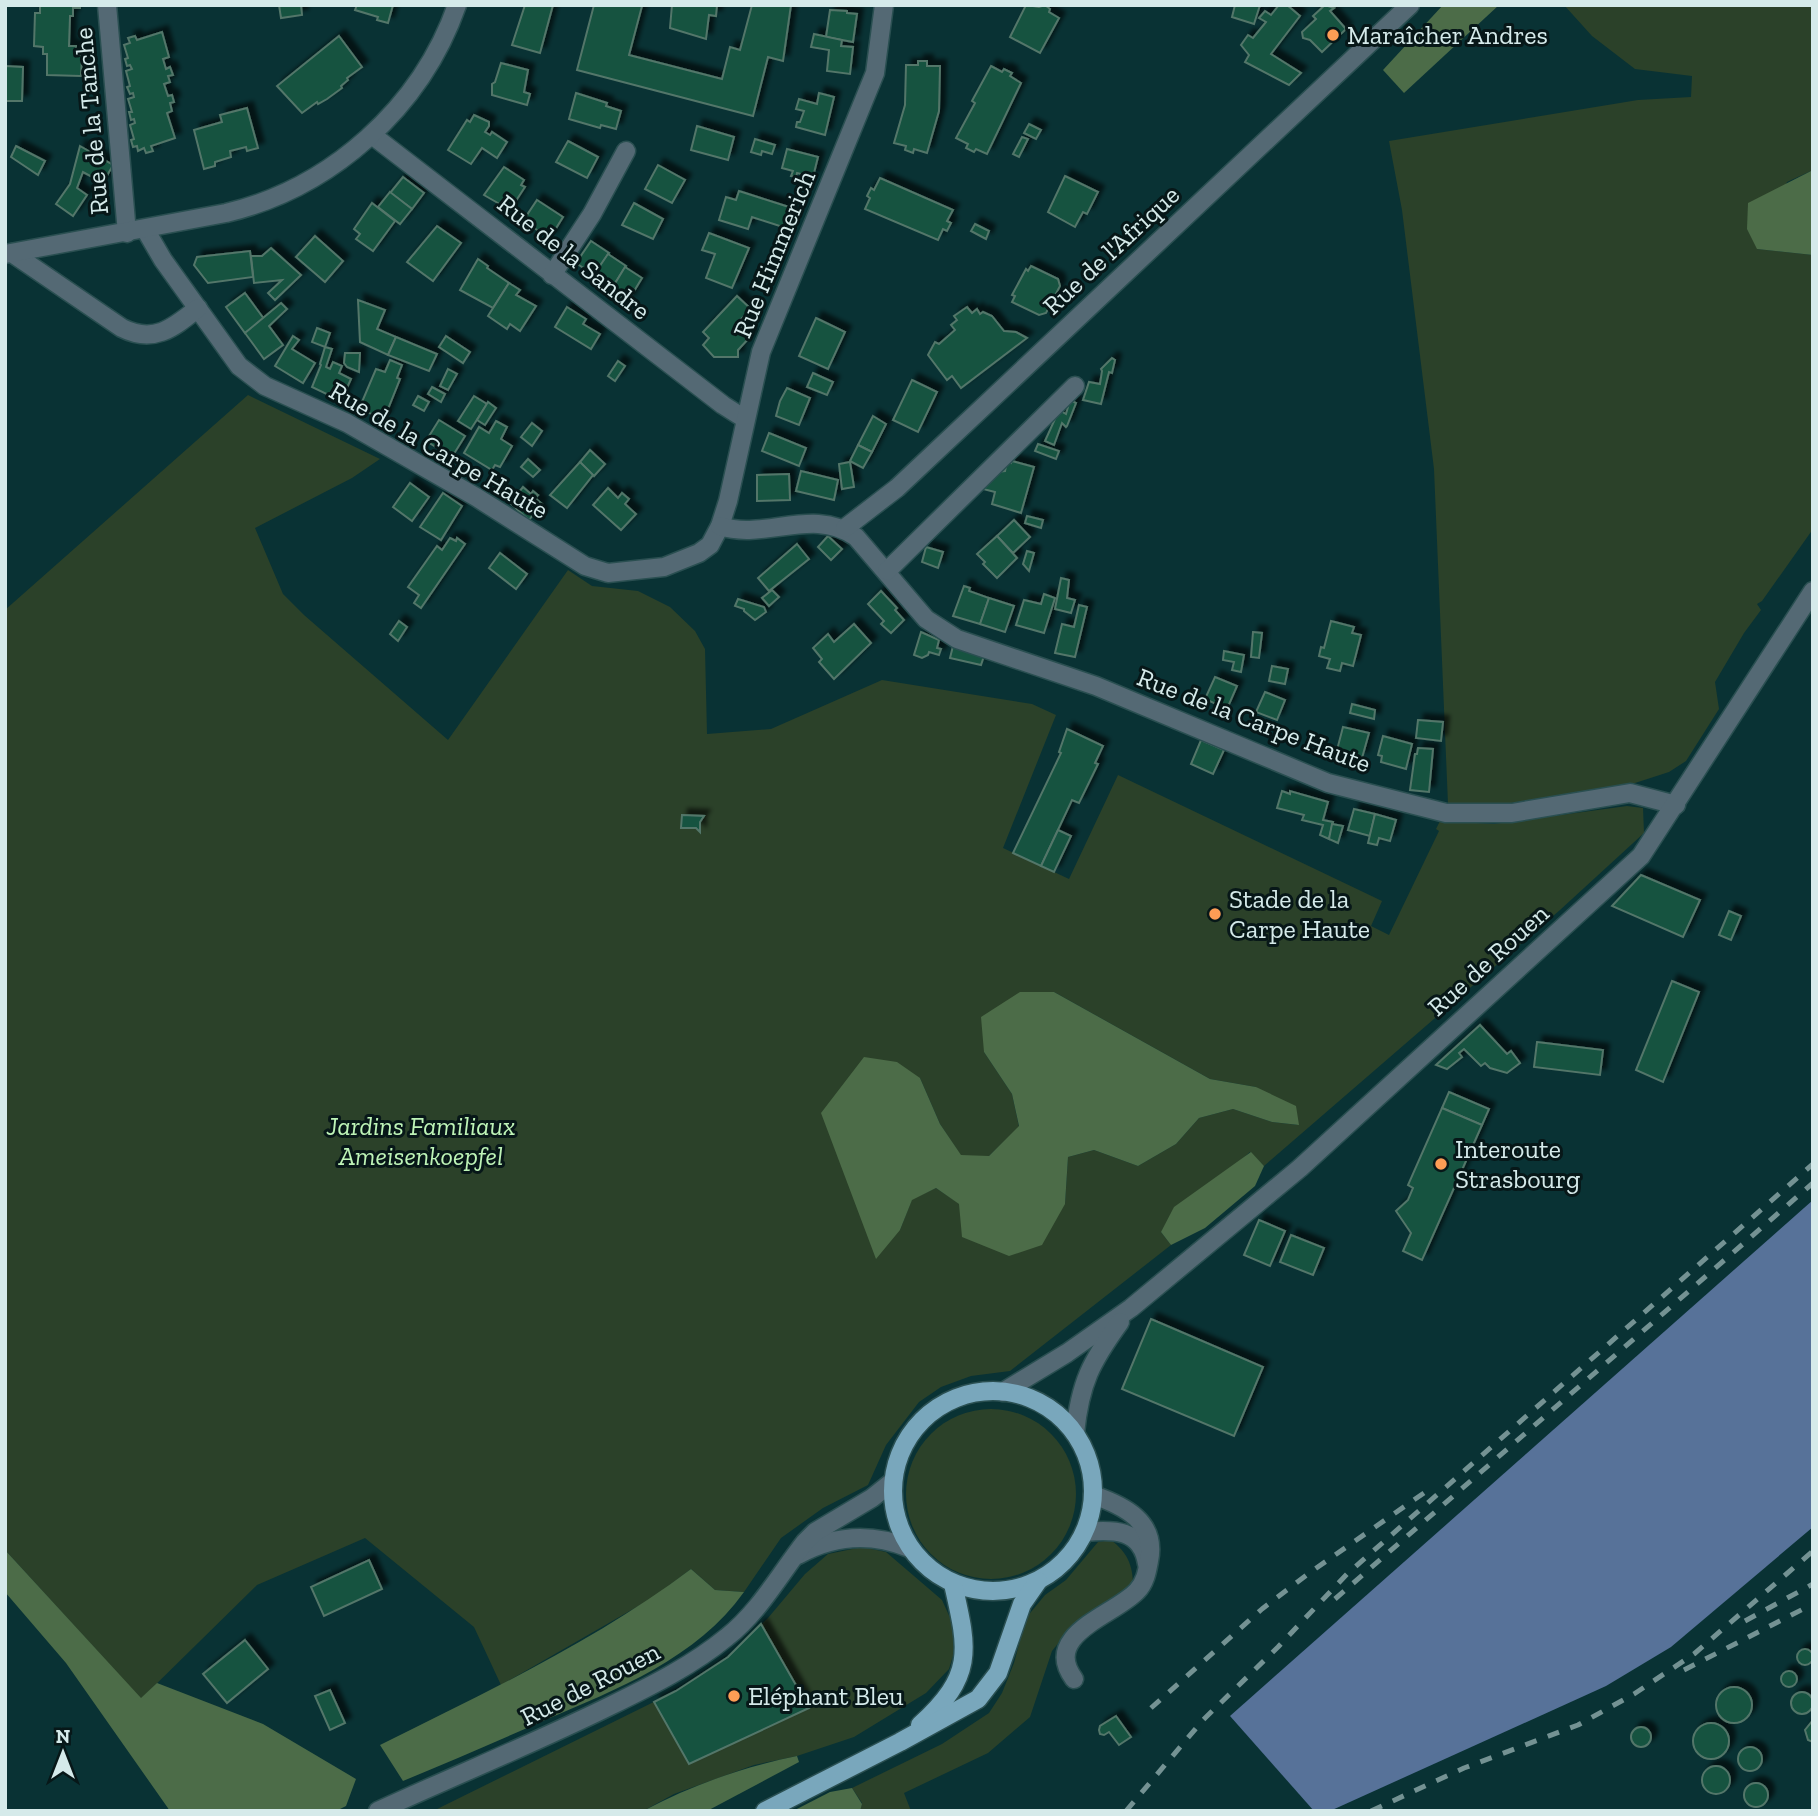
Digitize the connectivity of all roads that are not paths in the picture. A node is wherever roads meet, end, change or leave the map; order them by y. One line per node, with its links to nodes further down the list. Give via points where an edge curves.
1 (107, 5): 7 (street, Rue de la Tanche)
2 (457, 5): 5 (street, via 429,63)
3 (884, 5): 12 (street, Rue Himmerich, via 875,72 761,352)
4 (1410, 5): 14 (street, Rue de l'Afrique, via 897,488)
5 (372, 135): 7 (street, via 344,158 284,194 254,206); 9 (street, Rue de la Sandre)
6 (626, 152): 9 (street)
7 (136, 231): 8 (street); 10 (street, Rue de la Carpe Haute)
8 (9, 254): 10 (street, via 134,334 164,332)
9 (552, 275): 12 (street, Rue de la Sandre)
10 (198, 308): 13 (street, Rue de la Carpe Haute, via 252,378 347,422 585,566 608,573 683,562 710,545)
11 (1075, 386): 15 (street)
12 (745, 419): 13 (street, Rue Himmerich)
13 (720, 526): 14 (street, via 738,530 833,524)
14 (845, 528): 15 (street, Rue de la Carpe Haute)
15 (887, 571): 17 (street, Rue de la Carpe Haute, via 926,619 957,639 1096,686 1328,783 1446,813 1512,813 1630,793)
16 (1813, 591): 17 (street, Rue de Rouen)
17 (1676, 805): 18 (street, Rue de Rouen, via 1641,856 1300,1168)
18 (1131, 1308): 19 (street, Rue de Rouen); 20 (street, Rue de Rouen, via 1089,1368 1078,1401)
19 (1003, 1392): 20 (main road, via 1041,1403); 21 (main road, via 968,1394 927,1415 903,1446)
20 (1075, 1433): 22 (main road, via 1091,1469)
21 (892, 1482): 24 (main road, via 894,1511); 25 (street, Rue de Rouen, via 860,1507 815,1532)
22 (1093, 1494): 23 (main road); 26 (street, via 1126,1510 1147,1531)
23 (1085, 1532): 26 (street, via 1121,1531 1143,1549); 27 (main road, via 1062,1564)
24 (909, 1548): 25 (street, Rue de Rouen, via 891,1541 849,1538); 28 (main road, via 923,1564)
25 (792, 1559): 31 (street, Rue de Rouen, via 752,1613 728,1637 690,1662 593,1714)
26 (1147, 1567): 29 (street, via 1139,1590 1073,1639 1066,1658)
27 (1038, 1581): 28 (main road, via 999,1592); 30 (main road, via 1022,1604 998,1673 978,1699)
28 (953, 1584): 30 (main road, via 965,1635 960,1673 933,1713)
29 (1074, 1679)
30 (900, 1742): 32 (main road)
31 (378, 1811)
32 (765, 1811)

